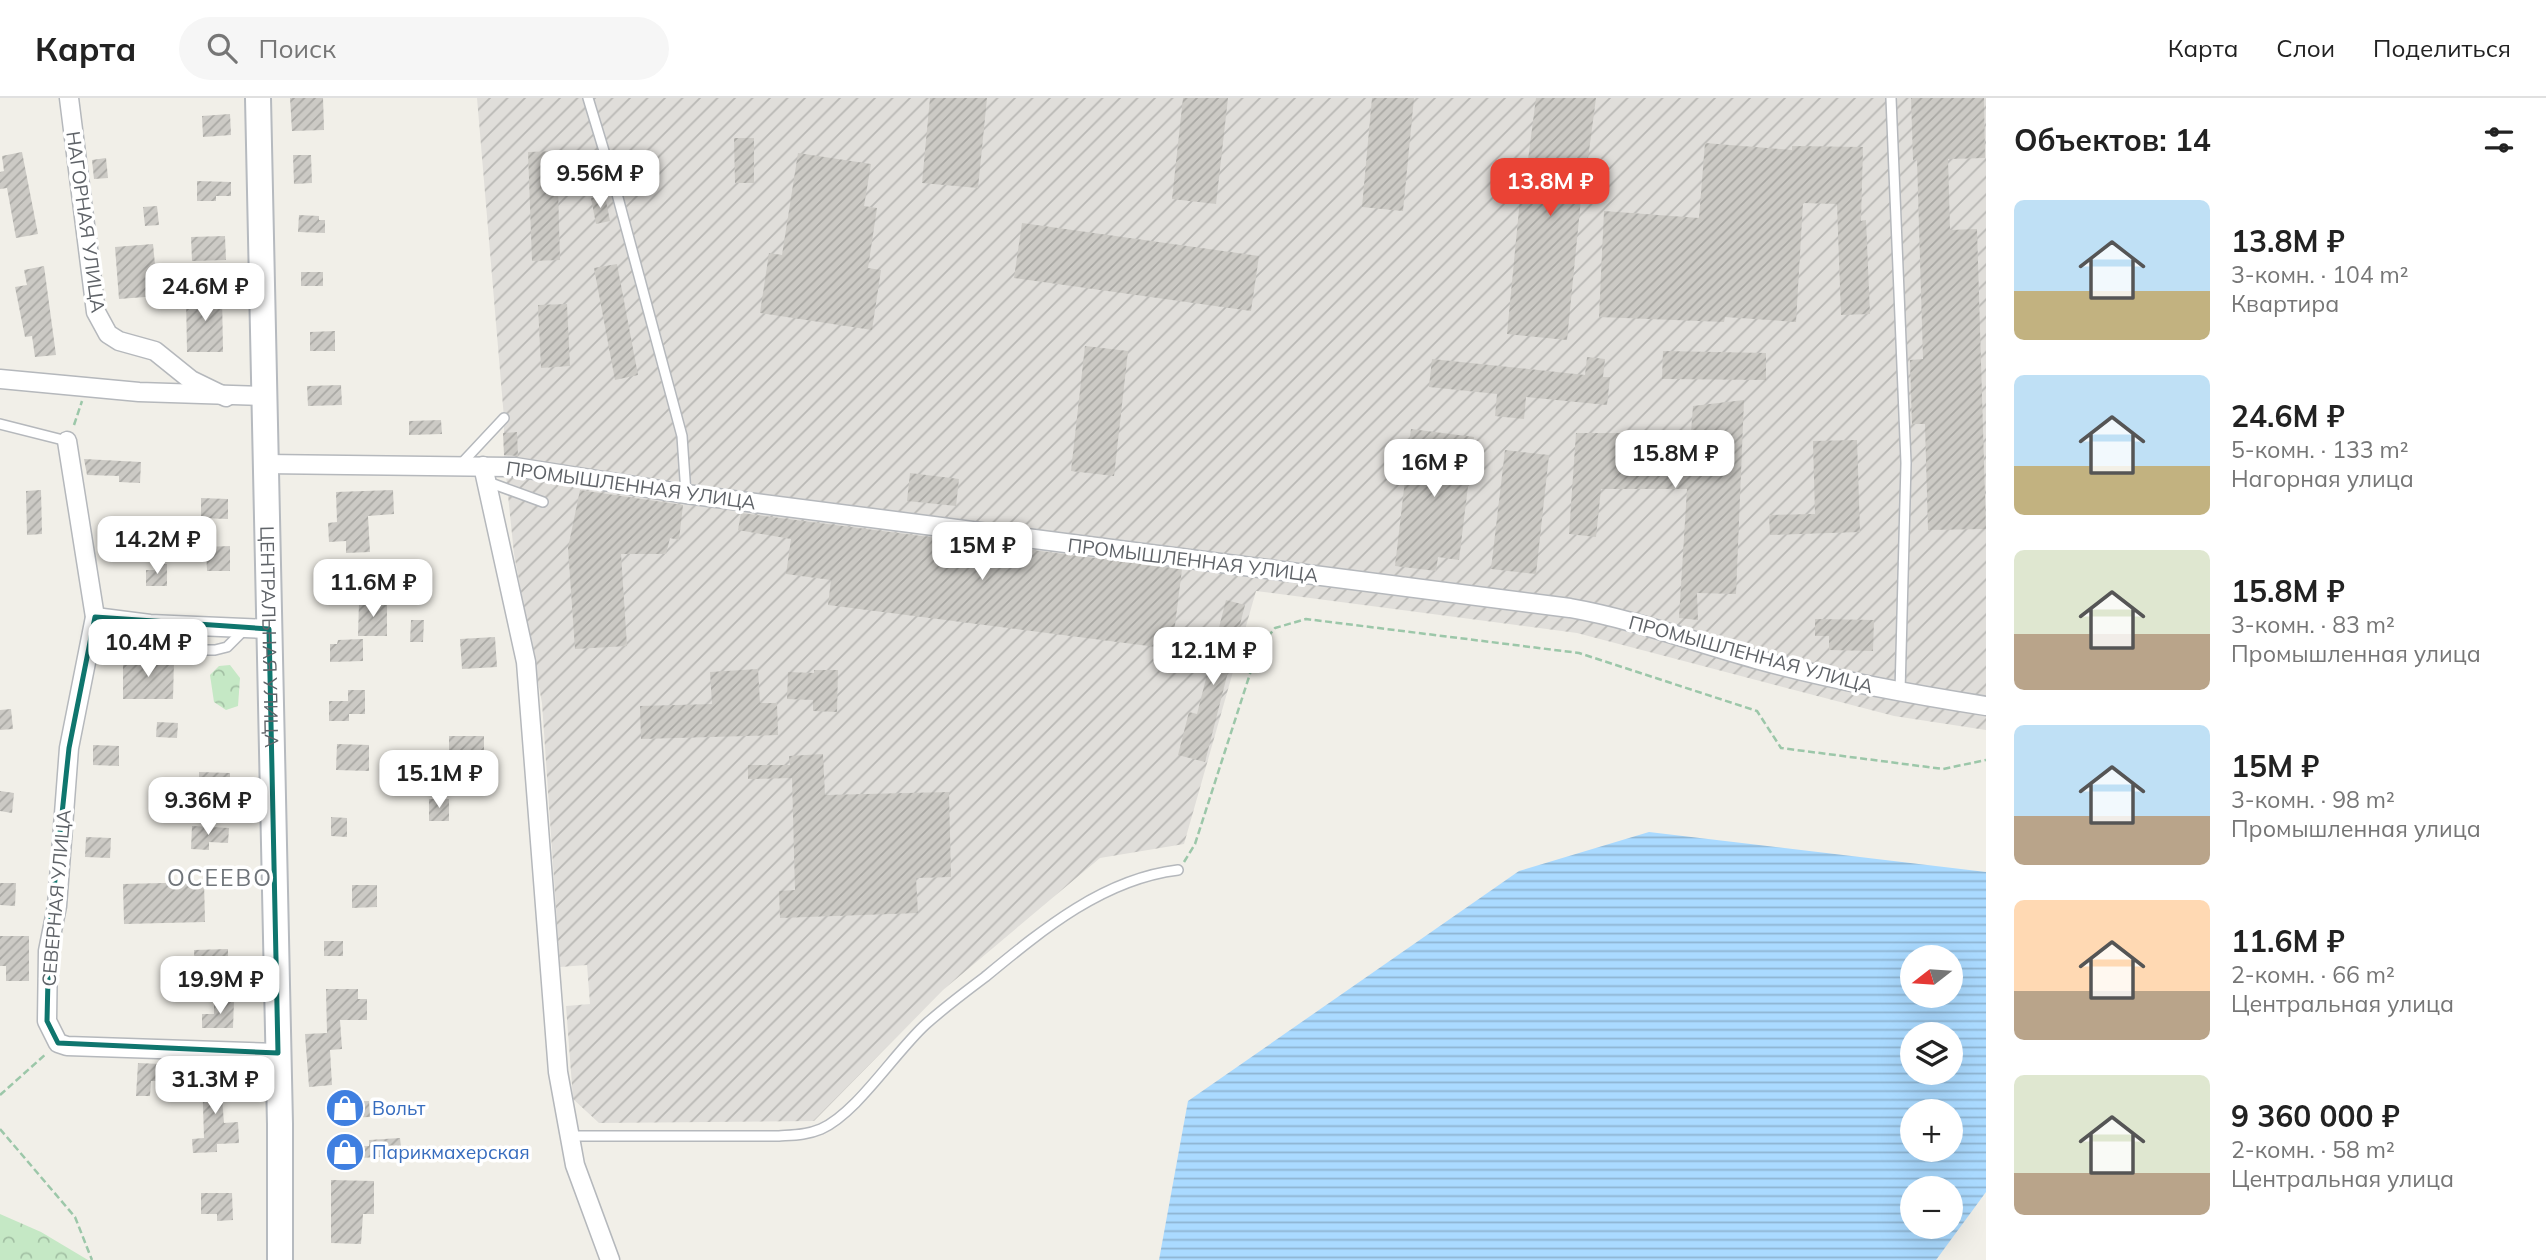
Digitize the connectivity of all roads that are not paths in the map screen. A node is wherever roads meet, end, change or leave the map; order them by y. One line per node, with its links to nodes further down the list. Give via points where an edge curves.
1 (69, 98): 7 (street, НАГОРНАЯ УЛИЦА, via 101,324 119,341 155,351 191,380)
2 (258, 98): 6 (main road, ЦЕНТРАЛЬНАЯ УЛИЦА)
3 (588, 98): 14 (lane, via 682,436)
4 (1891, 98): 19 (lane, via 1906,463)
5 (0, 379): 7 (street)
6 (264, 396): 7 (street); 11 (main road, ЦЕНТРАЛЬНАЯ УЛИЦА)
7 (226, 397)
8 (505, 418): 12 (lane)
9 (0, 424): 10 (lane)
10 (68, 441): 16 (street, СЕВЕРНАЯ УЛИЦА)
11 (265, 464): 12 (street, ПРОМЫШЛЕННАЯ УЛИЦА); 17 (main road, ЦЕНТРАЛЬНАЯ УЛИЦА)
12 (460, 465): 13 (street, ПРОМЫШЛЕННАЯ УЛИЦА)
13 (485, 474): 14 (street, ПРОМЫШЛЕННАЯ УЛИЦА, via 514,467); 15 (lane); 23 (street, via 538,730 558,1072)
14 (686, 494): 19 (street, ПРОМЫШЛЕННАЯ УЛИЦА, via 1570,608)
15 (543, 502)
16 (95, 617): 17 (street); 22 (street, СЕВЕРНАЯ УЛИЦА, via 69,748 57,906 49,936 47,1021 58,1043 67,1046)
17 (258, 629): 18 (lane, via 215,650); 22 (main road, ЦЕНТРАЛЬНАЯ УЛИЦА)
18 (119, 650)
19 (1900, 692): 20 (street, ПРОМЫШЛЕННАЯ УЛИЦА)
20 (1986, 706)
21 (1178, 870): 23 (lane, via 1152,873 1091,899 1037,934 925,1024 844,1113 822,1128 779,1136)
22 (278, 1053): 24 (main road, ЦЕНТРАЛЬНАЯ УЛИЦА)
23 (569, 1136): 25 (street)
24 (279, 1260)
25 (610, 1260)

